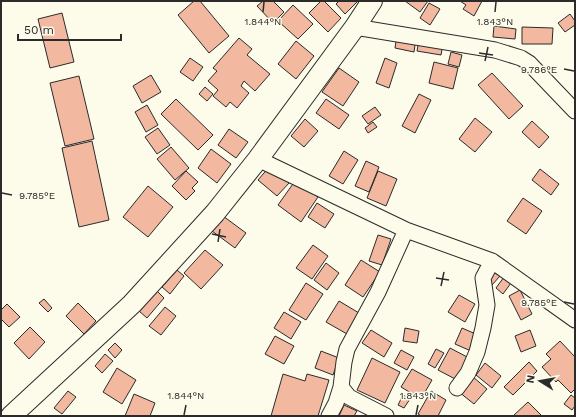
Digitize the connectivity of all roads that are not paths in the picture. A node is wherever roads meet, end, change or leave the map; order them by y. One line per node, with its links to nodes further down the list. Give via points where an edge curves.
1 (372, 1): 2 (main road)
2 (355, 27): 3 (street, via 495,50 521,58 529,63); 4 (main road)
3 (575, 111)
4 (258, 159): 5 (street); 10 (main road, via 215,213 132,304)
5 (406, 230): 6 (street); 8 (street, via 378,292 347,348)
6 (492, 261): 7 (street); 9 (street, via 483,278 487,305 477,352 468,373)
7 (575, 320)
8 (341, 387): 11 (street); 12 (street, via 348,397)
9 (457, 388)
10 (11, 416)
11 (329, 416)
12 (386, 416)

